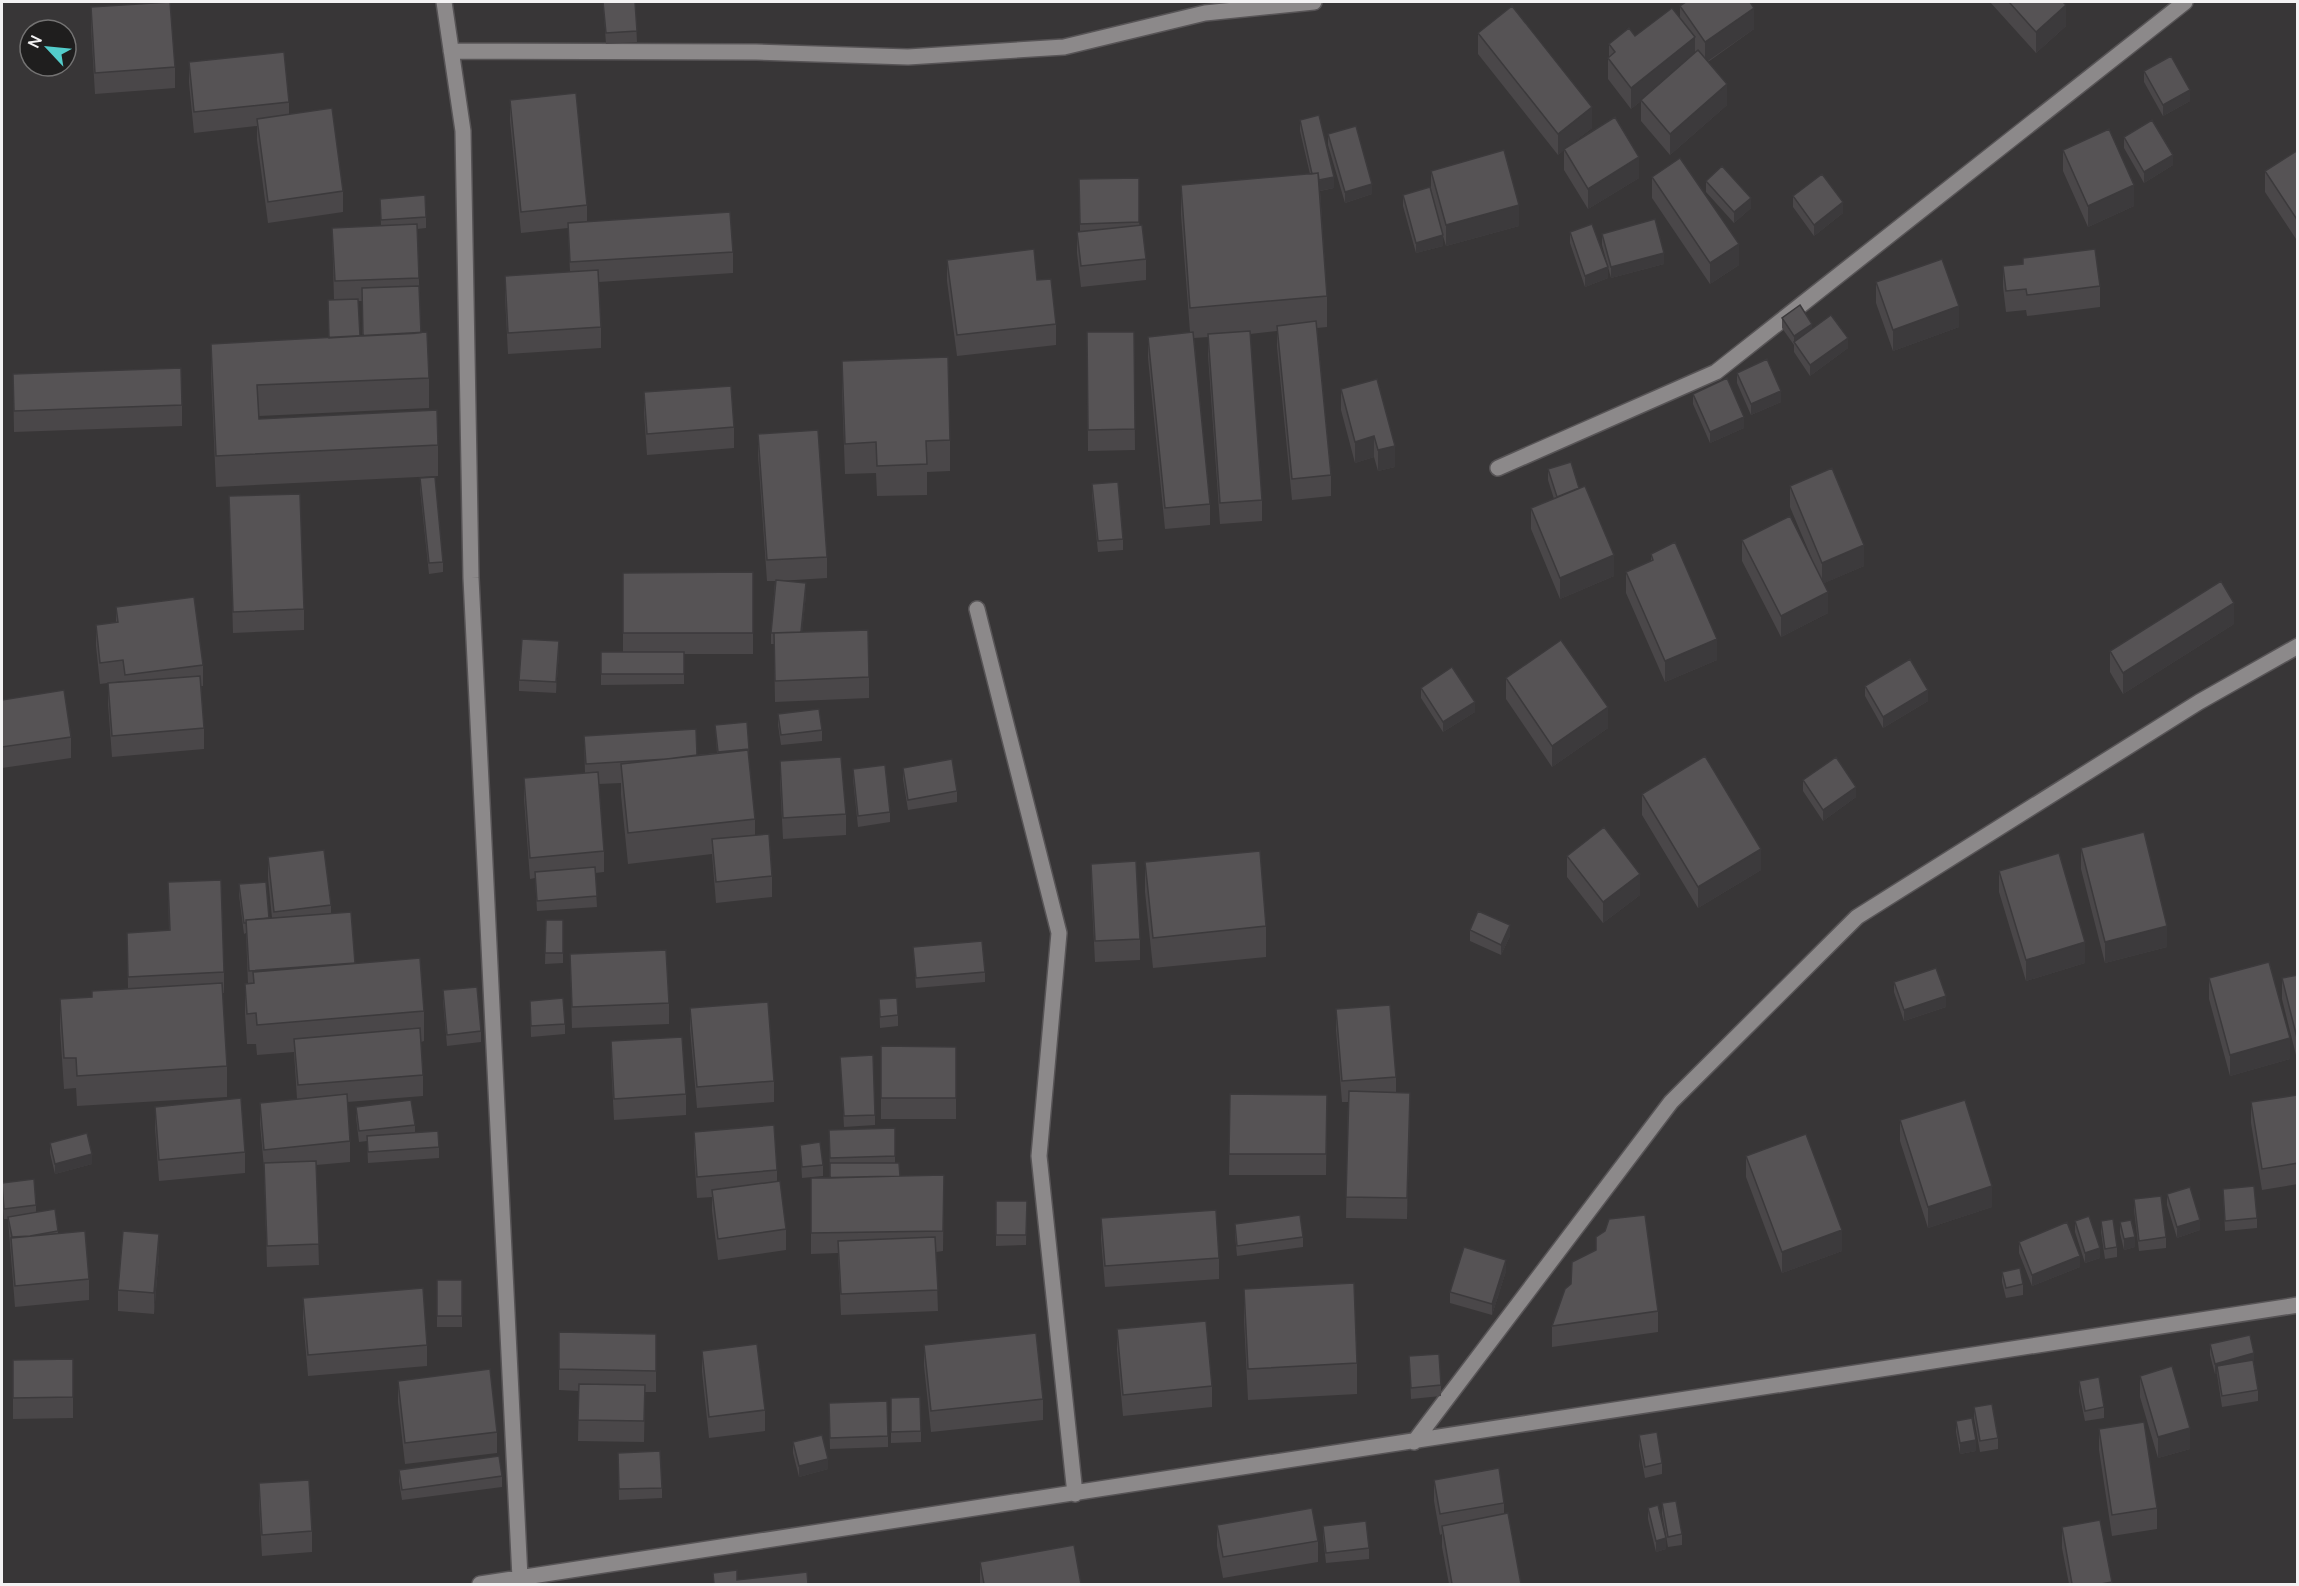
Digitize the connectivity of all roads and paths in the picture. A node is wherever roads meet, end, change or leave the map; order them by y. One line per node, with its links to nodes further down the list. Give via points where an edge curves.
1 (444, 2): 4 (street)
2 (1314, 2): 4 (street, via 1205,13 1064,47 919,56)
3 (2185, 2): 5 (street, via 1716,372)
4 (451, 51): 11 (street, via 463,131 471,590)
5 (1498, 468)
6 (977, 609): 10 (street, via 1059,933 1040,1156)
7 (2298, 646): 9 (street, via 2199,702 1857,917 1671,1102)
8 (2298, 1305): 9 (street)
9 (1414, 1442): 10 (street)
10 (1075, 1494): 11 (street)
11 (520, 1578): 12 (street)
12 (480, 1584)

